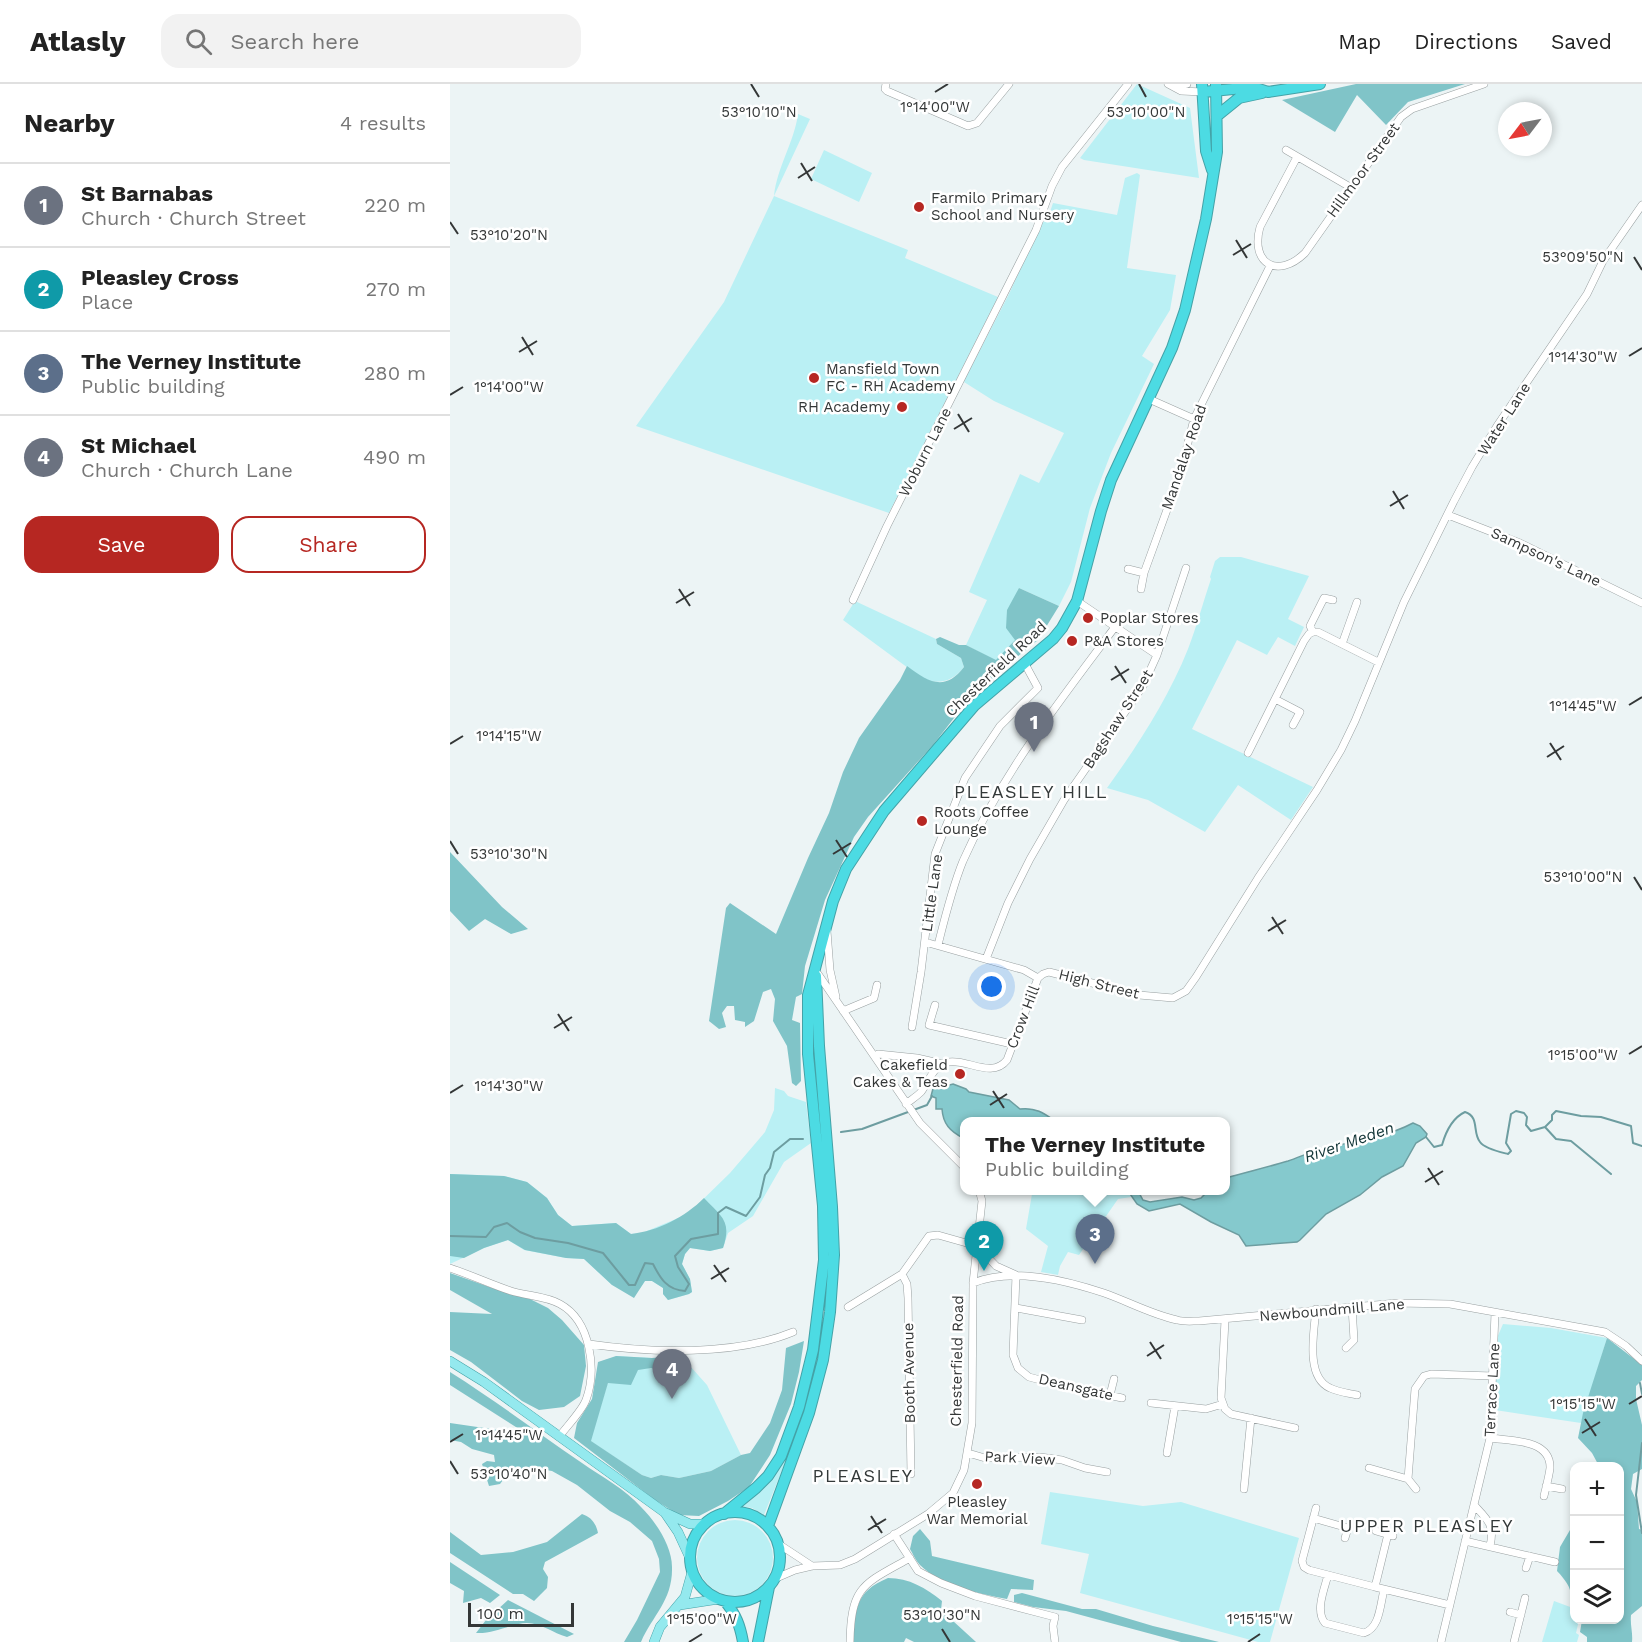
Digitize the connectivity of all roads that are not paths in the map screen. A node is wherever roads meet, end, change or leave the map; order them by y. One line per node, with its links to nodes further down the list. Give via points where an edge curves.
1 (1010, 84): 7 (street, via 974,126)
2 (1128, 84): 25 (street, Woburn Lane, via 1062,167 1036,230)
3 (1187, 84): 6 (street)
4 (1316, 84): 10 (highway)
5 (1484, 84): 15 (street, Hillmoor Street, via 1412,109 1401,117)
6 (1171, 85): 9 (street, via 1180,91)
7 (886, 87)
8 (1216, 87): 9 (highway); 10 (highway); 11 (highway, Chesterfield Road)
9 (1202, 88): 14 (highway, via 1206,151)
10 (1268, 92): 11 (highway, via 1239,98)
11 (1218, 115): 14 (highway, Chesterfield Road)
12 (1286, 150): 13 (street)
13 (1297, 157): 15 (street); 17 (street, via 1257,238 1264,261)
14 (1213, 173): 18 (highway, Chesterfield Road, via 1184,312)
15 (1350, 187): 17 (street, Hillmoor Street, via 1305,253 1290,263)
16 (1642, 205): 20 (street, Water Lane, via 1497,426)
17 (1270, 266): 19 (street, Mandalay Road)
18 (1149, 399): 19 (street); 27 (highway, Chesterfield Road, via 1111,480)
19 (1194, 419): 23 (street, Mandalay Road, via 1180,474)
20 (1448, 515): 29 (street, Sampson's Lane, via 1520,543); 34 (street, Water Lane)
21 (1186, 568): 33 (street, Bagshaw Street)
22 (1128, 569): 23 (street)
23 (1144, 573): 24 (street, Mandalay Road)
24 (1141, 589)
25 (853, 600)
26 (1333, 600): 31 (street, via 1324,598 1310,626)
27 (1077, 601): 30 (street); 35 (highway, Chesterfield Road, via 1053,639)
28 (1357, 602): 32 (street)
29 (1642, 603)
30 (1114, 627): 33 (street); 41 (street, via 1028,745 992,803 963,862)
31 (1313, 632): 32 (street); 36 (street, via 1304,641)
32 (1342, 644): 34 (street)
33 (1157, 655): 42 (street, Bagshaw Street, via 1143,686 1064,800 1030,859)
34 (1378, 662): 46 (street, Water Lane, via 1355,721 1317,790 1196,977 1186,991)
35 (1025, 664): 39 (highway, Chesterfield Road, via 974,706 884,811 846,869); 40 (street, Little Lane, via 1038,688 1000,726 965,778 935,854)
36 (1275, 699): 37 (street, via 1300,712); 38 (street)
37 (1293, 725)
38 (1248, 753)
39 (827, 924): 43 (highway, Chesterfield Road); 47 (street, Chesterfield Road, via 830,970)
40 (925, 942): 41 (street, High Street); 50 (street)
41 (938, 945): 42 (street, High Street)
42 (986, 958): 44 (street, High Street)
43 (815, 970): 47 (street, Chesterfield Road); 102 (highway, via 808,995 808,1045 823,1206 824,1260 813,1350 799,1407 781,1456 768,1476); 105 (highway, via 833,1226 830,1312 809,1413)
44 (1038, 978): 46 (street, High Street, via 1049,972 1139,995); 51 (street, Crow Hill)
45 (877, 985): 49 (street, via 874,998)
46 (1173, 998)
47 (837, 1000): 49 (street, Chesterfield Road)
48 (935, 1005): 51 (street, via 929,1025)
49 (843, 1011): 52 (street, Chesterfield Road)
50 (912, 1027)
51 (1012, 1044): 53 (street, Crow Hill, via 1007,1060 994,1069)
52 (874, 1056): 53 (street, Crow Hill); 54 (street, Chesterfield Road)
53 (943, 1064): 54 (street)
54 (907, 1105): 55 (street, Chesterfield Road, via 929,1134)
55 (960, 1163)
56 (980, 1195): 57 (street, Chesterfield Road)
57 (977, 1246): 59 (street, via 929,1236); 60 (street, Newboundmill Lane, via 996,1266); 61 (street, Chesterfield Road)
58 (450, 1268): 70 (street, via 560,1304 572,1313)
59 (902, 1274): 62 (street); 90 (street, Booth Avenue, via 908,1298)
60 (1016, 1275): 61 (street, Newboundmill Lane); 64 (street, Deansgate); 68 (street, Newboundmill Lane, via 1102,1292 1177,1320)
61 (973, 1283): 86 (street, Chesterfield Road, via 973,1408)
62 (848, 1307)
63 (1352, 1307): 65 (street, Newboundmill Lane); 66 (street, Newboundmill Lane, via 1450,1304); 71 (street, via 1354,1340)
64 (1016, 1308): 67 (street, via 1071,1323); 76 (street, Deansgate, via 1013,1355 1023,1373)
65 (1316, 1310): 68 (street, Newboundmill Lane); 77 (street, via 1316,1377 1331,1390)
66 (1495, 1312): 73 (street, Newboundmill Lane, via 1605,1332); 74 (street, Terrace Lane)
67 (1082, 1320)
68 (1225, 1320): 80 (street)
69 (793, 1332): 70 (street, via 747,1345 698,1350)
70 (589, 1344): 84 (street, via 591,1368 586,1401)
71 (1346, 1348)
72 (450, 1361): 84 (main road)
73 (1642, 1361)
74 (1493, 1376): 85 (street, Terrace Lane); 92 (street, via 1431,1374 1418,1381)
75 (1114, 1379): 76 (street)
76 (1110, 1395): 78 (street, Deansgate)
77 (1357, 1395)
78 (1122, 1398)
79 (1151, 1404): 81 (street)
80 (1222, 1404): 81 (street, via 1206,1409); 82 (street, via 1231,1414)
81 (1175, 1406): 87 (street, via 1173,1444)
82 (1251, 1419): 83 (street); 93 (street)
83 (1295, 1428)
84 (559, 1437): 101 (main road)
85 (1490, 1438): 94 (street, via 1538,1446 1545,1451 1550,1468); 99 (street, Terrace Lane)
86 (968, 1453): 89 (street, Park View, via 986,1458 1040,1457); 107 (street, Chesterfield Road, via 953,1493)
87 (1167, 1453)
88 (1369, 1468): 92 (street)
89 (1102, 1469)
90 (910, 1474)
91 (1235, 1479): 93 (street)
92 (1408, 1479): 96 (street)
93 (1245, 1480): 95 (street)
94 (1546, 1486): 97 (street); 98 (street)
95 (1244, 1489)
96 (1416, 1489)
97 (1562, 1489)
98 (1544, 1496)
99 (1474, 1505): 109 (street, Terrace Lane); 111 (street, via 1491,1525)
100 (1316, 1508): 103 (street)
101 (664, 1512): 104 (main road, via 690,1524); 113 (main road)
102 (724, 1514): 104 (highway); 105 (highway, via 746,1513)
103 (1313, 1518): 108 (street, via 1348,1528); 119 (street, via 1302,1561 1309,1570)
104 (705, 1524): 113 (highway, via 692,1543)
105 (768, 1526): 110 (highway)
106 (1376, 1532): 121 (street, via 1391,1535)
107 (894, 1534): 114 (street); 116 (street, Chesterfield Road, via 840,1565)
108 (1345, 1538)
109 (1465, 1541): 111 (street); 126 (street, Terrace Lane)
110 (777, 1543): 116 (street); 120 (highway, via 780,1565)
111 (1490, 1546): 112 (street)
112 (1530, 1556): 115 (street); 117 (street)
113 (690, 1558): 118 (highway)
114 (910, 1558): 132 (street, via 863,1585 850,1621); 133 (street, via 918,1571 941,1583 1054,1617)
115 (1555, 1562)
116 (812, 1566): 120 (street, Chesterfield Road, via 795,1569)
117 (1527, 1568)
118 (693, 1572): 124 (highway, via 700,1586); 125 (main road)
119 (1328, 1575): 121 (street); 122 (street, via 1320,1612 1325,1623 1364,1633 1370,1631 1375,1627)
120 (772, 1583): 124 (highway, via 752,1599); 131 (highway)
121 (1375, 1587): 122 (street)
122 (1384, 1590): 126 (street)
123 (1525, 1598): 128 (street)
124 (722, 1600): 125 (main road); 130 (highway, via 735,1614)
125 (680, 1605): 129 (main road, via 660,1627)
126 (1450, 1605): 134 (street, Terrace Lane)
127 (1510, 1612): 128 (street)
128 (1521, 1615): 135 (street)
129 (654, 1642)
130 (743, 1642)
131 (758, 1642)
132 (850, 1642)
133 (1054, 1642)
134 (1442, 1642)
135 (1514, 1642)

